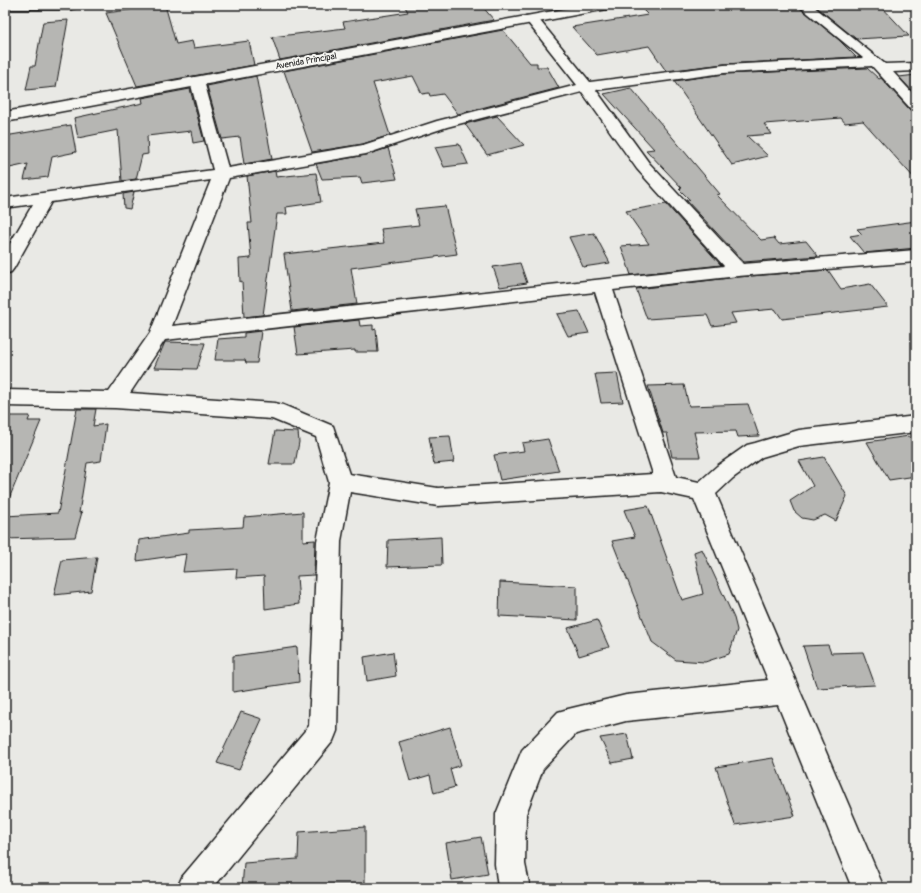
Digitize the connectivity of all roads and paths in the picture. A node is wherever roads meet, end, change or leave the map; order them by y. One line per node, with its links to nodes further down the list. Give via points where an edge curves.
1 (5, 5): 2 (street)
2 (71, 5)
3 (607, 5): 5 (street, Avenida Principal)
4 (804, 5): 6 (street)
5 (531, 19): 8 (street, Avenida Principal); 9 (street)
6 (879, 65): 7 (street); 9 (street, via 724,69); 10 (street)
7 (916, 67)
8 (197, 81): 11 (street, Avenida Principal); 12 (street)
9 (586, 87): 12 (street, via 442,124 366,149); 17 (street, via 643,166)
10 (916, 106)
11 (5, 117)
12 (222, 174): 13 (street); 19 (street)
13 (45, 198): 14 (street); 16 (street)
14 (5, 203)
15 (916, 256): 17 (street)
16 (5, 268)
17 (738, 270): 18 (street)
18 (602, 286): 19 (street); 24 (street)
19 (159, 334): 21 (street)
20 (5, 398): 21 (street)
21 (115, 400): 23 (street, via 275,411 325,432)
22 (916, 424): 25 (street, via 799,438 755,451 725,472)
23 (340, 482): 24 (street, via 438,497); 27 (street, via 329,541 323,731)
24 (667, 484): 25 (street)
25 (703, 492): 26 (street)
26 (786, 691): 28 (street, via 626,708 568,722 532,760 511,814 510,864); 29 (street)
27 (193, 888)
28 (514, 888)
29 (868, 888)

